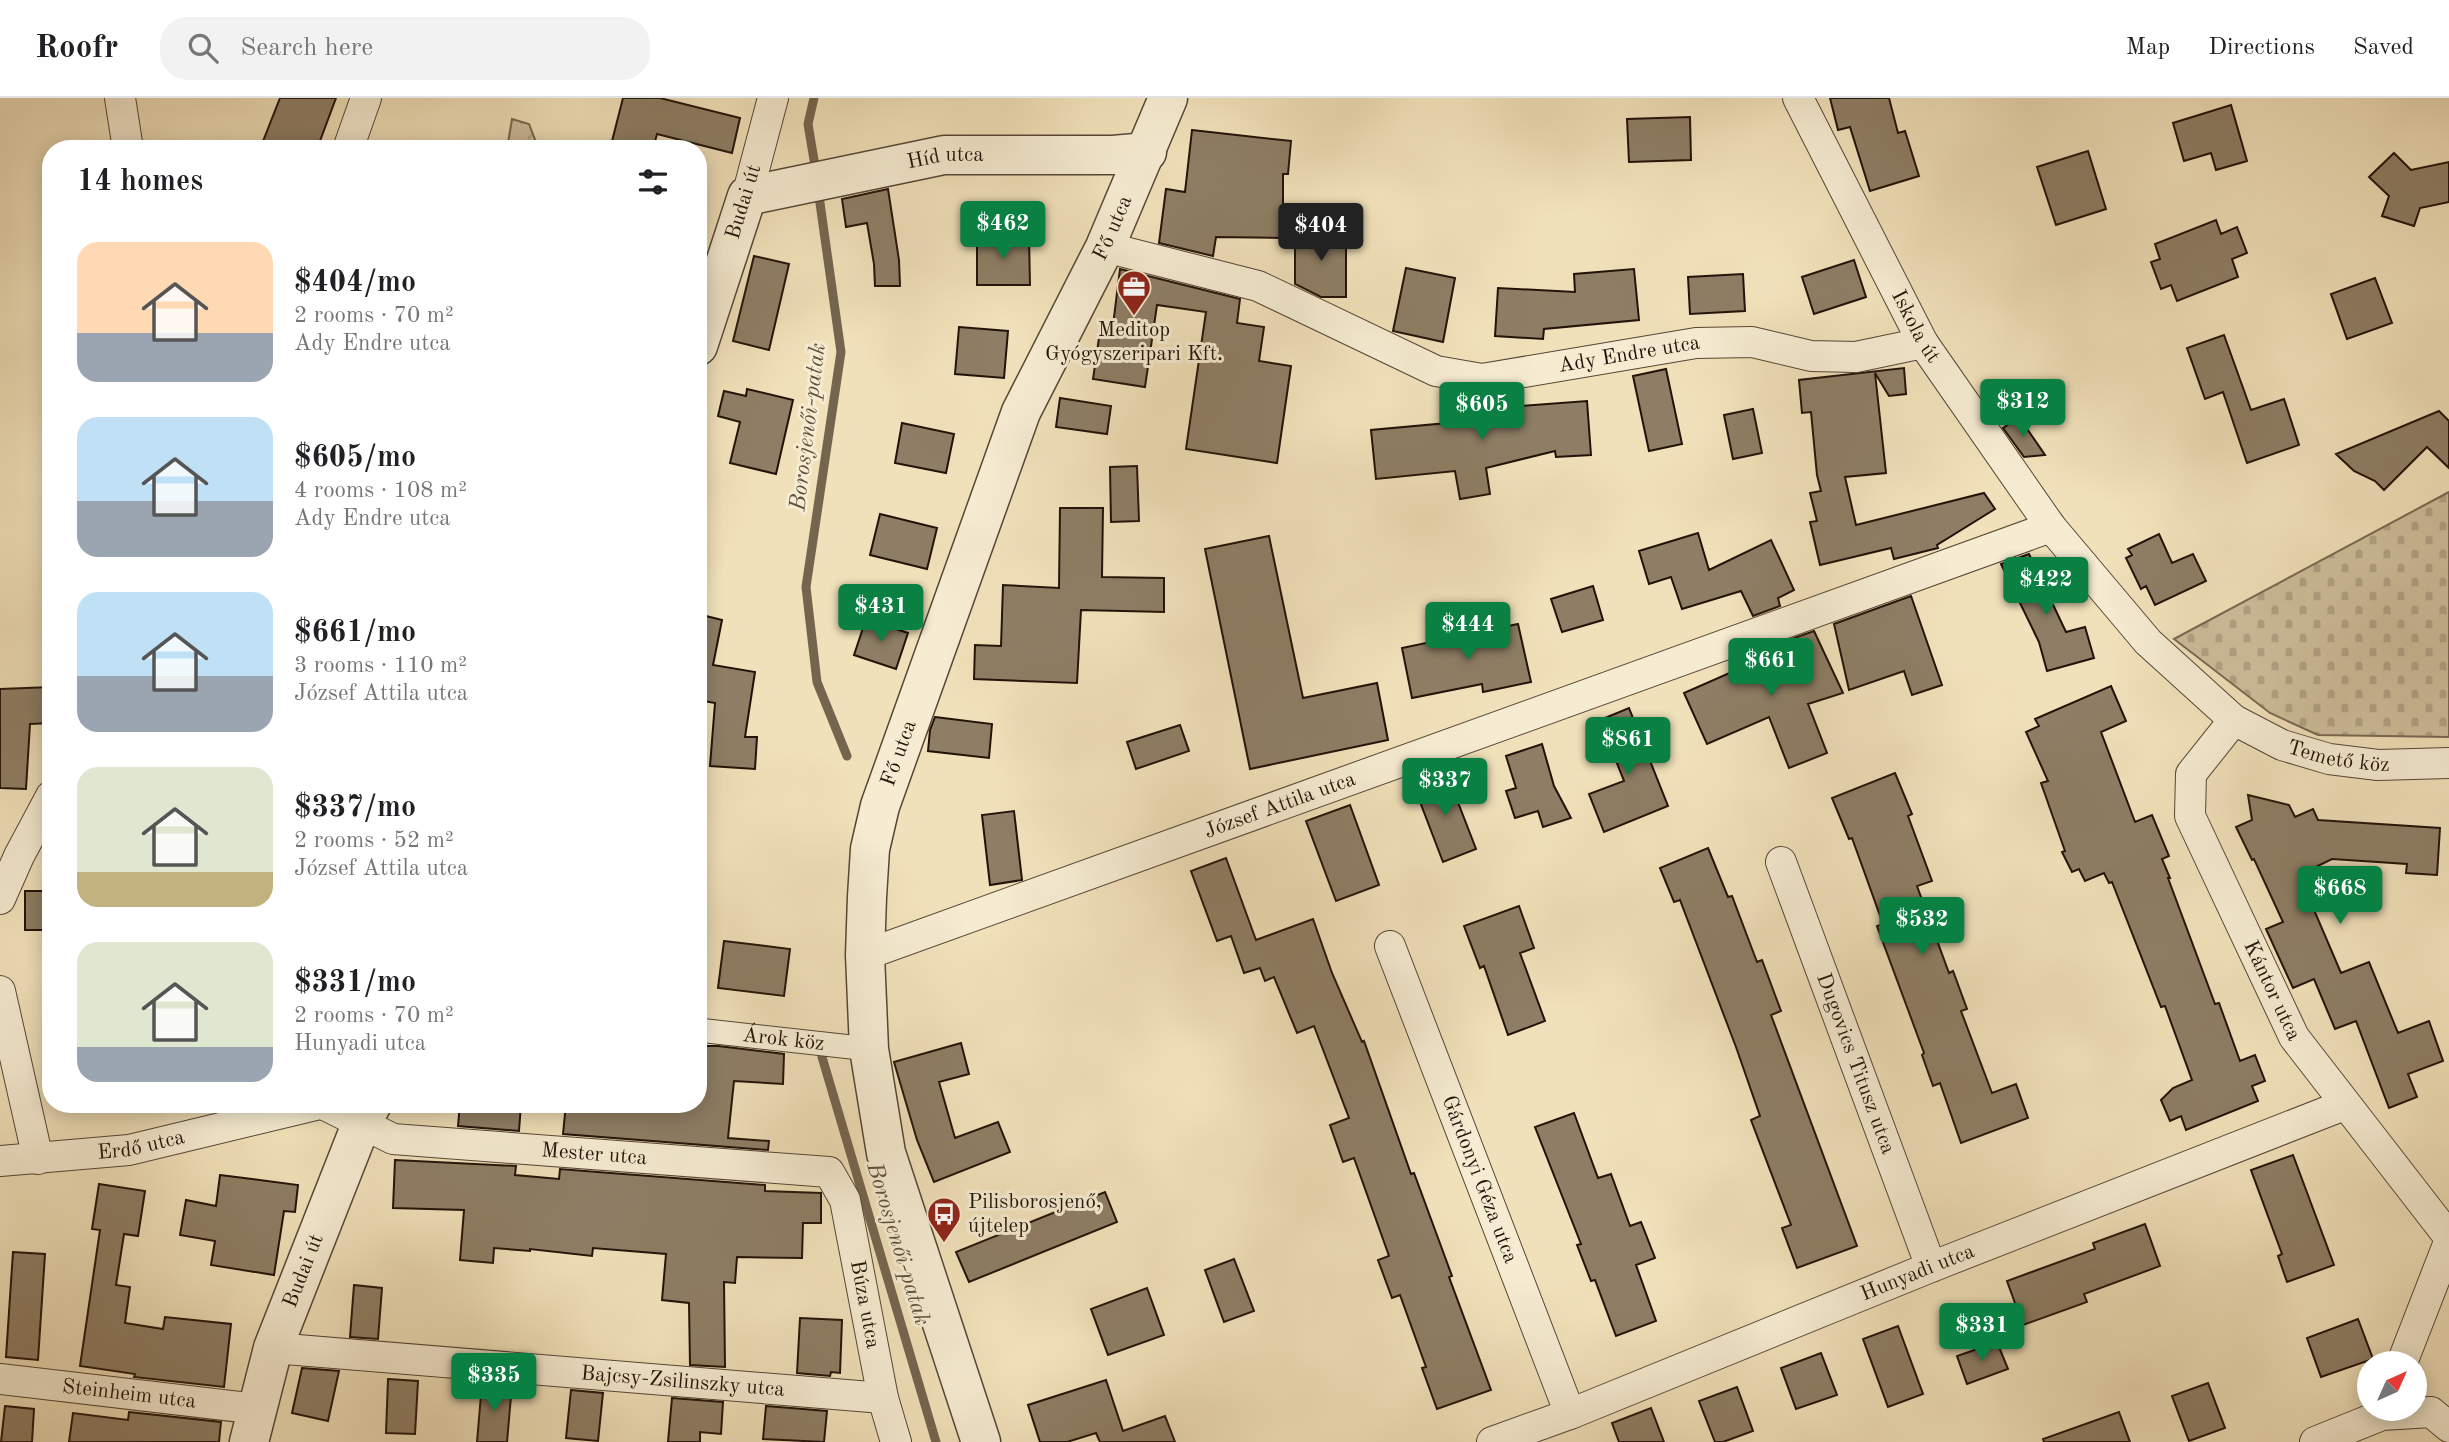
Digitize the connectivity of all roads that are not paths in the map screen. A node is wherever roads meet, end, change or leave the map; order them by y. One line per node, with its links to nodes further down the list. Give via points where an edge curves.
1 (120, 98): 6 (street)
2 (366, 98): 7 (street)
3 (774, 98): 9 (street, Budai út)
4 (1168, 98): 8 (street, Fő utca)
5 (1798, 98): 12 (street, Iskola út)
6 (127, 140)
7 (351, 140)
8 (1147, 152): 9 (street, Híd utca, via 944,155); 10 (street, Fő utca)
9 (747, 197): 11 (street, Budai út)
10 (1105, 247): 12 (street, Ady Endre utca, via 1258,286 1436,371 1482,379 1696,343 1752,342 1811,356 1856,357); 20 (street, Fő utca, via 1021,412 880,806 870,849)
11 (707, 319)
12 (1923, 343): 13 (street, Iskola út)
13 (2052, 527): 14 (street, Iskola út, via 2148,642); 20 (street, József Attila utca)
14 (2234, 720): 15 (street, Temető köz, via 2283,745 2329,760 2378,765); 24 (street, Kántor utca, via 2191,774 2190,816 2294,1037)
15 (2449, 763)
16 (42, 813): 18 (street)
17 (1781, 862): 31 (street, Dugovics Titusz utca)
18 (0, 900)
19 (1390, 946): 36 (street, Gárdonyi Géza utca)
20 (865, 955): 23 (street, Fő utca)
21 (0, 991): 27 (street)
22 (707, 1031): 23 (street, Árok köz)
23 (869, 1049): 41 (street, Fő utca, via 886,1153)
24 (2344, 1105): 30 (street, Kántor utca); 31 (street, Hunyadi utca)
25 (284, 1113): 27 (street, Erdő utca, via 129,1150)
26 (367, 1113): 29 (street, Mester utca, via 393,1139); 32 (street, Budai út)
27 (38, 1159): 28 (street, Erdő utca)
28 (0, 1161)
29 (829, 1172): 35 (street, Búza utca, via 845,1200)
30 (2449, 1240): 33 (street)
31 (1931, 1267): 36 (street, Hunyadi utca)
32 (273, 1348): 35 (street, Bajcsy-Zsilinszky utca); 38 (street, Budai út)
33 (2407, 1351)
34 (0, 1379): 38 (street, Steinheim utca)
35 (883, 1398): 40 (street, Búza utca)
36 (1570, 1414): 42 (street, Hunyadi utca)
37 (2378, 1422): 39 (street, via 2431,1412); 43 (street)
38 (254, 1425)
39 (2449, 1427)
40 (896, 1442)
41 (981, 1442)
42 (1492, 1442)
43 (2315, 1442)

